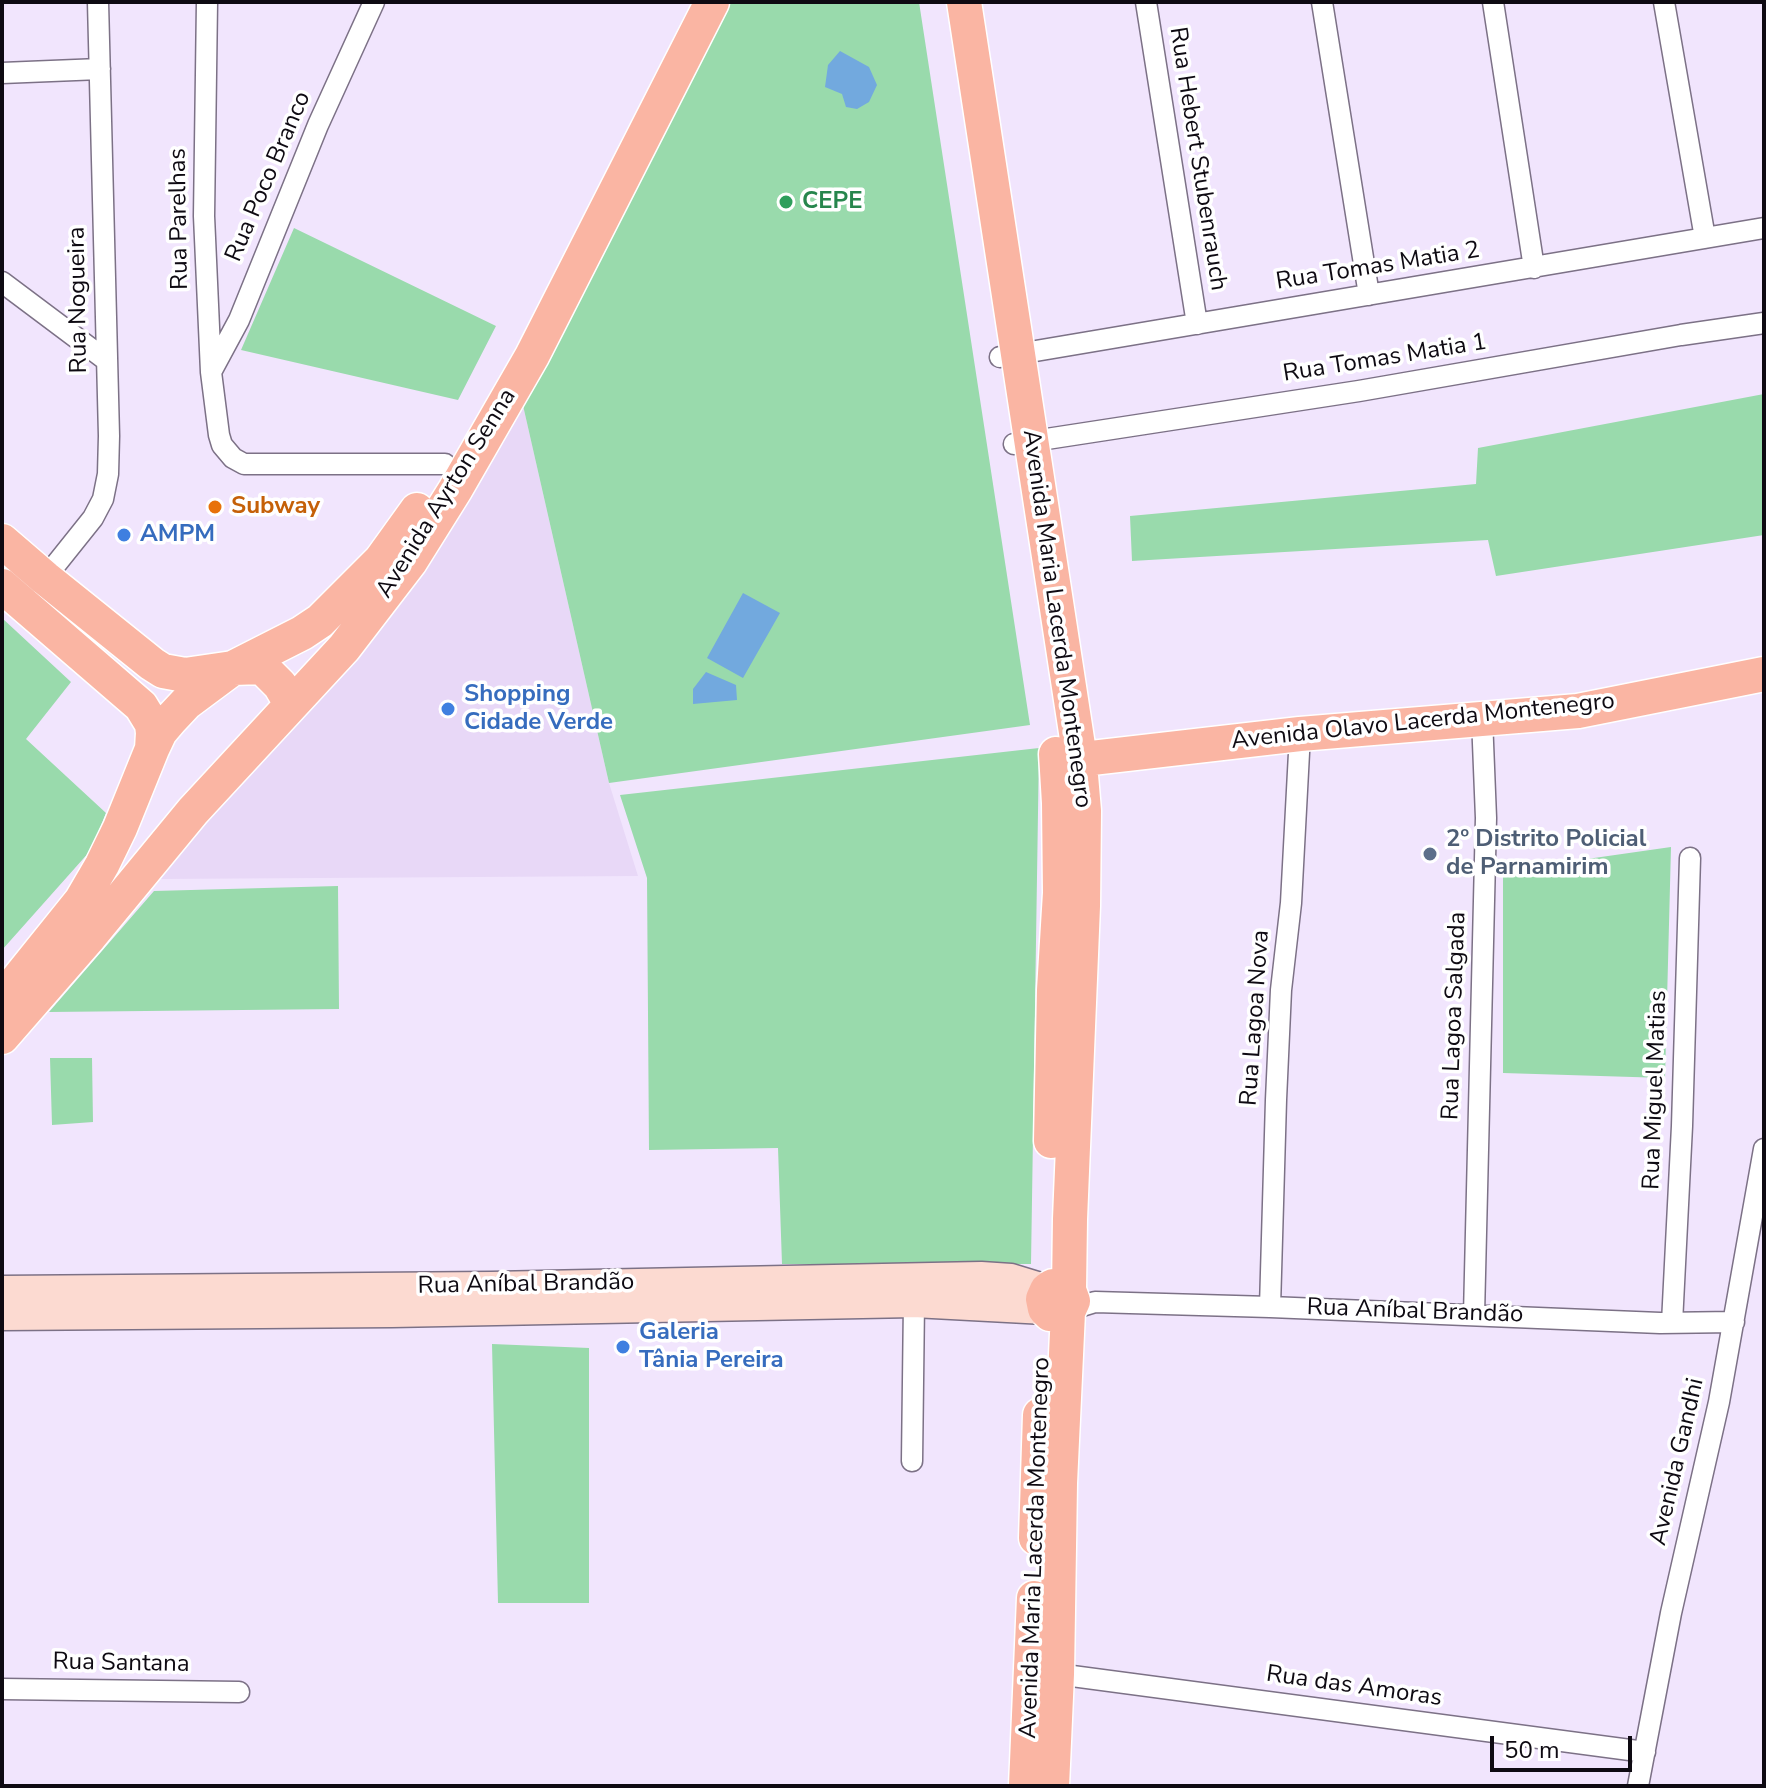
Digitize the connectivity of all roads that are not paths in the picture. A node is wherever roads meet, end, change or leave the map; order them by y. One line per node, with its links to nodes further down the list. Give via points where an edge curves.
1 (98, 2): 12 (street, Rua Nogueira)
2 (207, 2): 23 (street, Rua Parelhas, via 204,216)
3 (374, 2): 23 (street, Rua Poco Branco, via 239,320)
4 (690, 2): 25 (main road, Avenida Ayrton Senna, via 528,318)
5 (712, 2): 31 (main road, Avenida Ayrton Senna, via 543,335 455,490 410,562 344,648)
6 (947, 2): 21 (main road, Avenida Maria Lacerda Montenegro)
7 (964, 2): 21 (main road, Avenida Maria Lacerda Montenegro)
8 (1146, 2): 20 (street, Rua Hebert Stubenrauch)
9 (1322, 2): 18 (street)
10 (1493, 2): 16 (street)
11 (1664, 2): 15 (street)
12 (100, 69): 13 (street); 22 (street, Rua Nogueira)
13 (2, 73)
14 (1764, 228): 15 (street, Rua Tomas Matia 2)
15 (1705, 238): 16 (street, Rua Tomas Matia 2)
16 (1534, 268): 18 (street, Rua Tomas Matia 2)
17 (2, 282): 22 (street)
18 (1369, 295): 20 (street, Rua Tomas Matia 2)
19 (1764, 323): 24 (street, Rua Tomas Matia 1)
20 (1197, 324): 21 (street, Rua Tomas Matia 2)
21 (1008, 355): 24 (main road, Avenida Maria Lacerda Montenegro)
22 (106, 360): 27 (street, Rua Nogueira, via 109,461 103,499)
23 (211, 372): 25 (street, Rua Parelhas, via 219,435 227,452 244,464)
24 (1023, 442): 35 (main road, Avenida Maria Lacerda Montenegro, via 1046,668)
25 (445, 464): 29 (main road, Avenida Ayrton Senna, via 381,560 320,621)
26 (2, 541): 27 (main road)
27 (45, 578): 29 (main road, via 163,671 185,675)
28 (2, 586): 34 (main road, via 141,706 152,724)
29 (233, 668): 31 (main road, via 262,667 280,685); 34 (main road, Avenida Ayrton Senna, via 186,703 160,732)
30 (1764, 674): 32 (main road, Avenida Olavo Lacerda Montenegro, via 1578,711)
31 (289, 707): 36 (main road, Avenida Ayrton Senna)
32 (1482, 718): 33 (main road, Avenida Olavo Lacerda Montenegro); 47 (street, Rua Lagoa Salgada, via 1486,818)
33 (1300, 734): 35 (main road, Avenida Olavo Lacerda Montenegro); 45 (street, Rua Lagoa Nova, via 1281,990)
34 (148, 759): 36 (main road, via 143,787 152,807 173,816); 38 (main road, Avenida Ayrton Senna, via 81,901)
35 (1068, 761): 43 (main road, Avenida Maria Lacerda Montenegro, via 1059,803 1051,1091)
36 (193, 811): 39 (main road, Avenida Ayrton Senna)
37 (1690, 858): 49 (street, Rua Miguel Matias)
38 (2, 999)
39 (2, 1037)
40 (1764, 1149): 48 (street, Avenida Gandhi)
41 (2, 1291): 42 (street, Rua Aníbal Brandão)
42 (355, 1300): 43 (street, Rua Aníbal Brandão, via 491,1287 981,1277 1011,1279); 44 (street, Rua Aníbal Brandão); 46 (street, Rua Aníbal Brandão)
43 (1062, 1300): 44 (street, Rua Aníbal Brandão); 45 (street, Rua Aníbal Brandão); 51 (main road, Avenida Maria Lacerda Montenegro); 55 (main road, Avenida Maria Lacerda Montenegro, via 1036,1481)
44 (914, 1302): 50 (street)
45 (1270, 1307): 47 (street, Rua Aníbal Brandão)
46 (2, 1315)
47 (1474, 1315): 49 (street, Rua Aníbal Brandão)
48 (1734, 1322): 49 (street, Rua Aníbal Brandão); 54 (street, Avenida Gandhi)
49 (1672, 1323)
50 (912, 1461)
51 (1057, 1674): 54 (street, Rua das Amoras); 56 (main road, Avenida Maria Lacerda Montenegro)
52 (2, 1689): 53 (street, Rua Santana)
53 (239, 1692)
54 (1645, 1752): 57 (street, Avenida Gandhi)
55 (1026, 1786)
56 (1052, 1786)
57 (1638, 1786)

